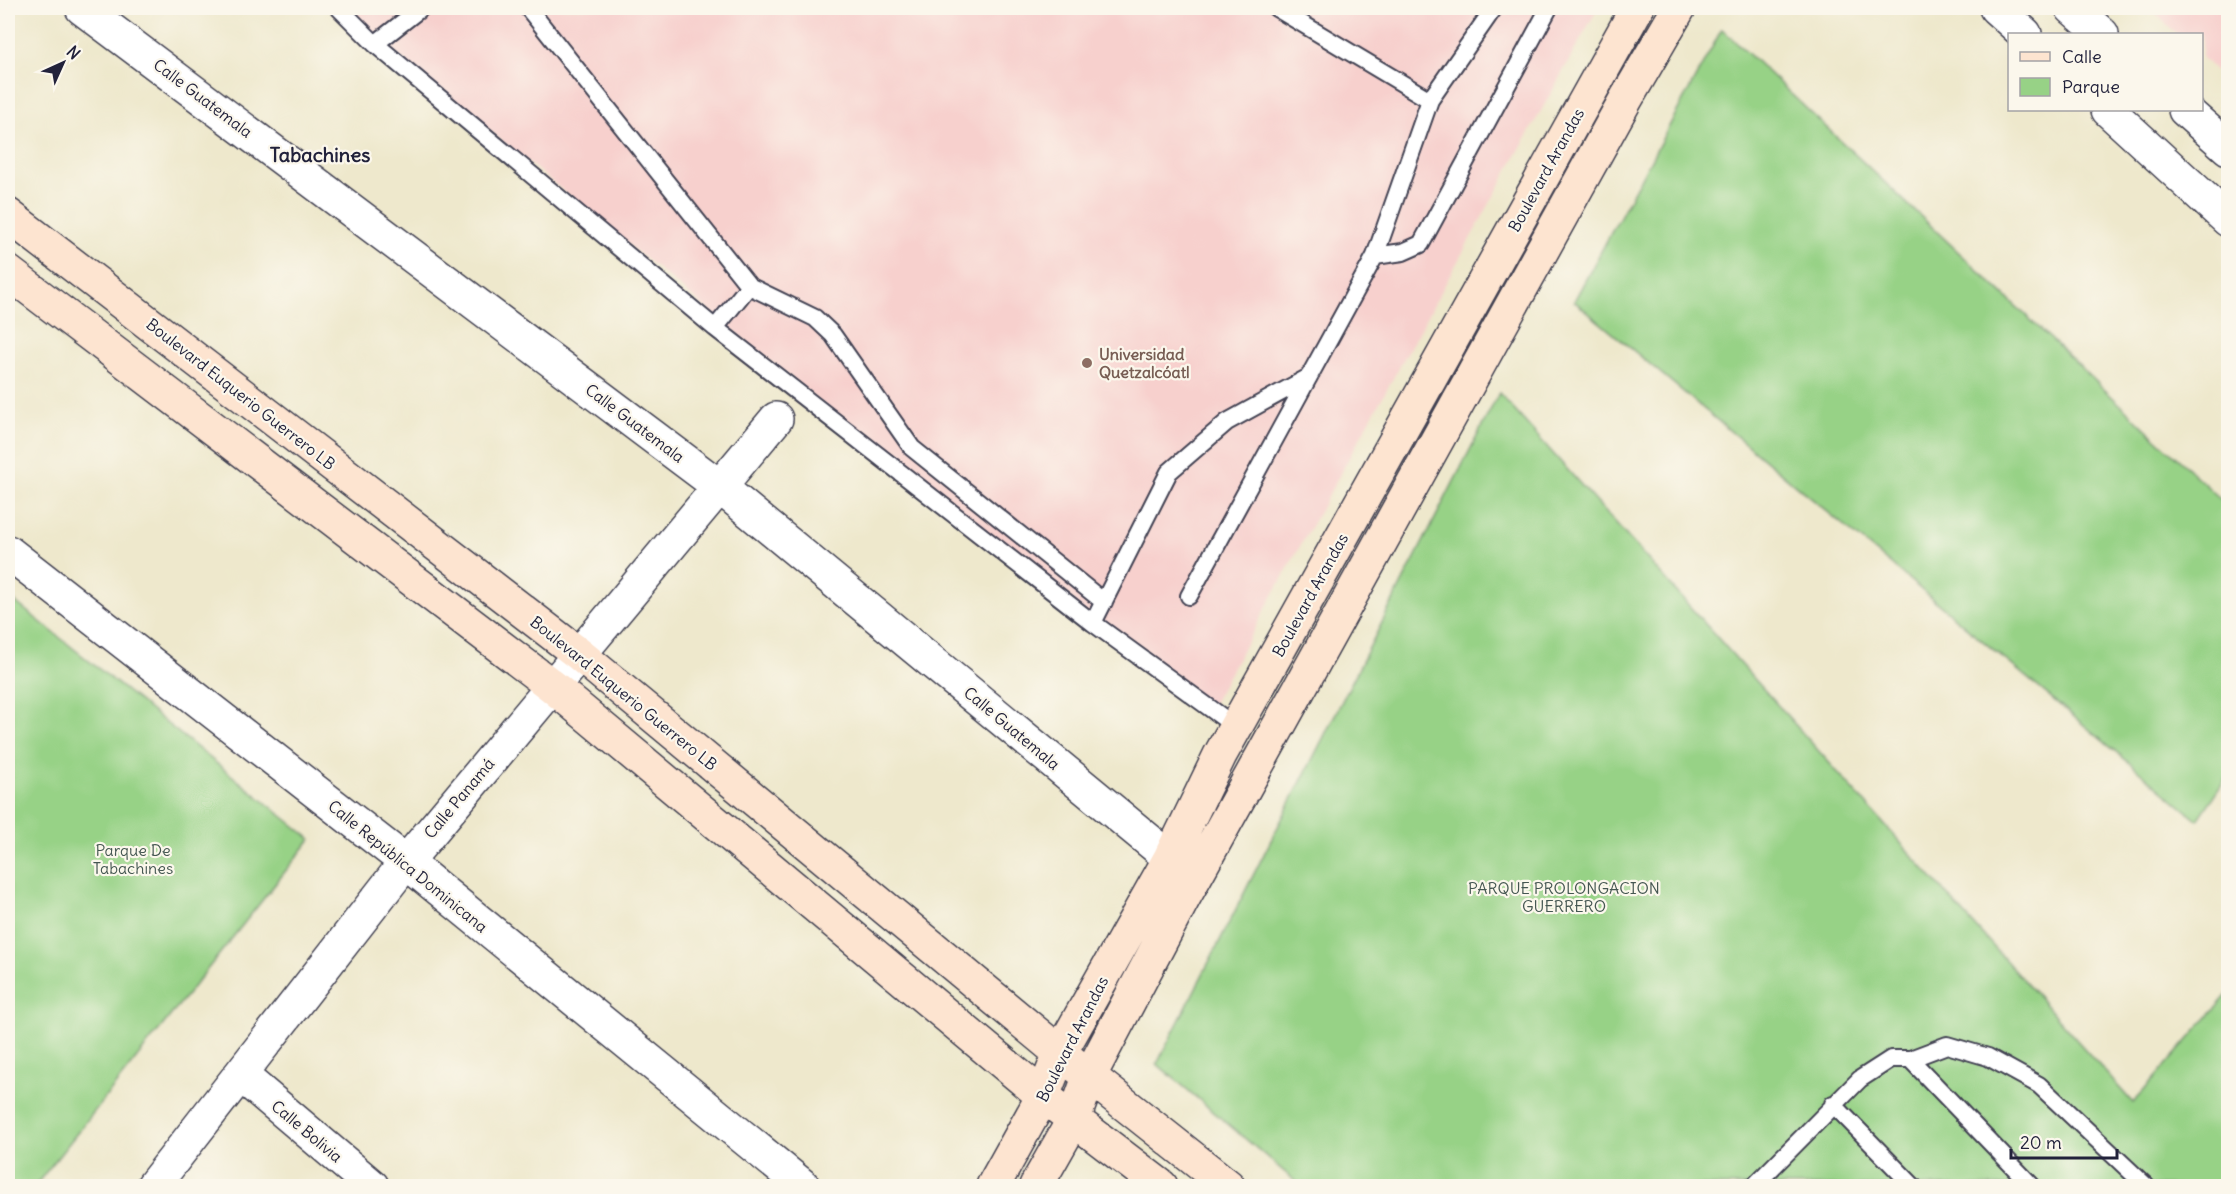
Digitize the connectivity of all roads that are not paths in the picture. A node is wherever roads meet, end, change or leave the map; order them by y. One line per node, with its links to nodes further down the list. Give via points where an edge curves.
1 (82, 8): 27 (street, Calle Guatemala)
2 (339, 8): 14 (lane)
3 (421, 8): 14 (lane)
4 (528, 8): 23 (lane)
5 (1276, 8): 15 (lane)
6 (1494, 8): 15 (lane)
7 (1549, 8): 21 (lane, via 1421,244 1403,252)
8 (1637, 8): 34 (street, Boulevard Arandas)
9 (1679, 8): 40 (street, Boulevard Arandas, via 1184,897)
10 (1996, 8): 12 (street)
11 (2072, 8): 13 (street)
12 (2024, 33)
13 (2101, 33)
14 (375, 44): 24 (lane)
15 (1430, 100): 21 (lane)
16 (2109, 111): 20 (street)
17 (2186, 111): 18 (street)
18 (2229, 148)
19 (8, 215): 32 (street, Boulevard Euquerio Guerrero LB)
20 (2229, 220)
21 (1375, 256): 25 (lane)
22 (8, 272): 33 (street)
23 (749, 286): 24 (lane); 30 (lane, via 815,318 833,335 912,448)
24 (715, 328): 31 (lane)
25 (1310, 377): 29 (lane); 30 (lane, via 1227,423 1169,472)
26 (776, 419): 27 (street, Calle Panamá)
27 (720, 487): 32 (street, Calle Panamá); 35 (street, Calle Guatemala)
28 (8, 552): 36 (street, Calle República Dominicana)
29 (1189, 596)
30 (1104, 602): 31 (lane)
31 (1093, 623): 34 (lane)
32 (580, 655): 33 (street, Calle Panamá); 37 (street, Boulevard Euquerio Guerrero LB)
33 (552, 686): 36 (street, Calle Panamá); 41 (street)
34 (1236, 727): 35 (street, Boulevard Arandas)
35 (1170, 858): 37 (street, Boulevard Arandas)
36 (406, 862): 39 (street, Calle Panamá); 46 (street, Calle República Dominicana)
37 (1060, 1053): 40 (street, Boulevard Euquerio Guerrero LB); 41 (street, Boulevard Arandas)
38 (1910, 1059): 42 (lane, via 1891,1059 1860,1079); 53 (lane); 54 (lane, via 1947,1045 1988,1057 2039,1085)
39 (241, 1075): 44 (street, Calle Panamá); 45 (street, Calle Bolivia)
40 (1089, 1077): 43 (street, Boulevard Arandas); 50 (street, Boulevard Euquerio Guerrero LB)
41 (1042, 1096): 43 (street); 47 (street, Boulevard Arandas)
42 (1833, 1104): 51 (lane); 52 (lane)
43 (1074, 1119): 48 (street, Boulevard Arandas); 49 (street)
44 (153, 1186)
45 (372, 1186)
46 (802, 1186)
47 (993, 1186)
48 (1036, 1186)
49 (1161, 1186)
50 (1228, 1186)
51 (1754, 1186)
52 (1913, 1186)
53 (2031, 1186)
54 (2146, 1186)

